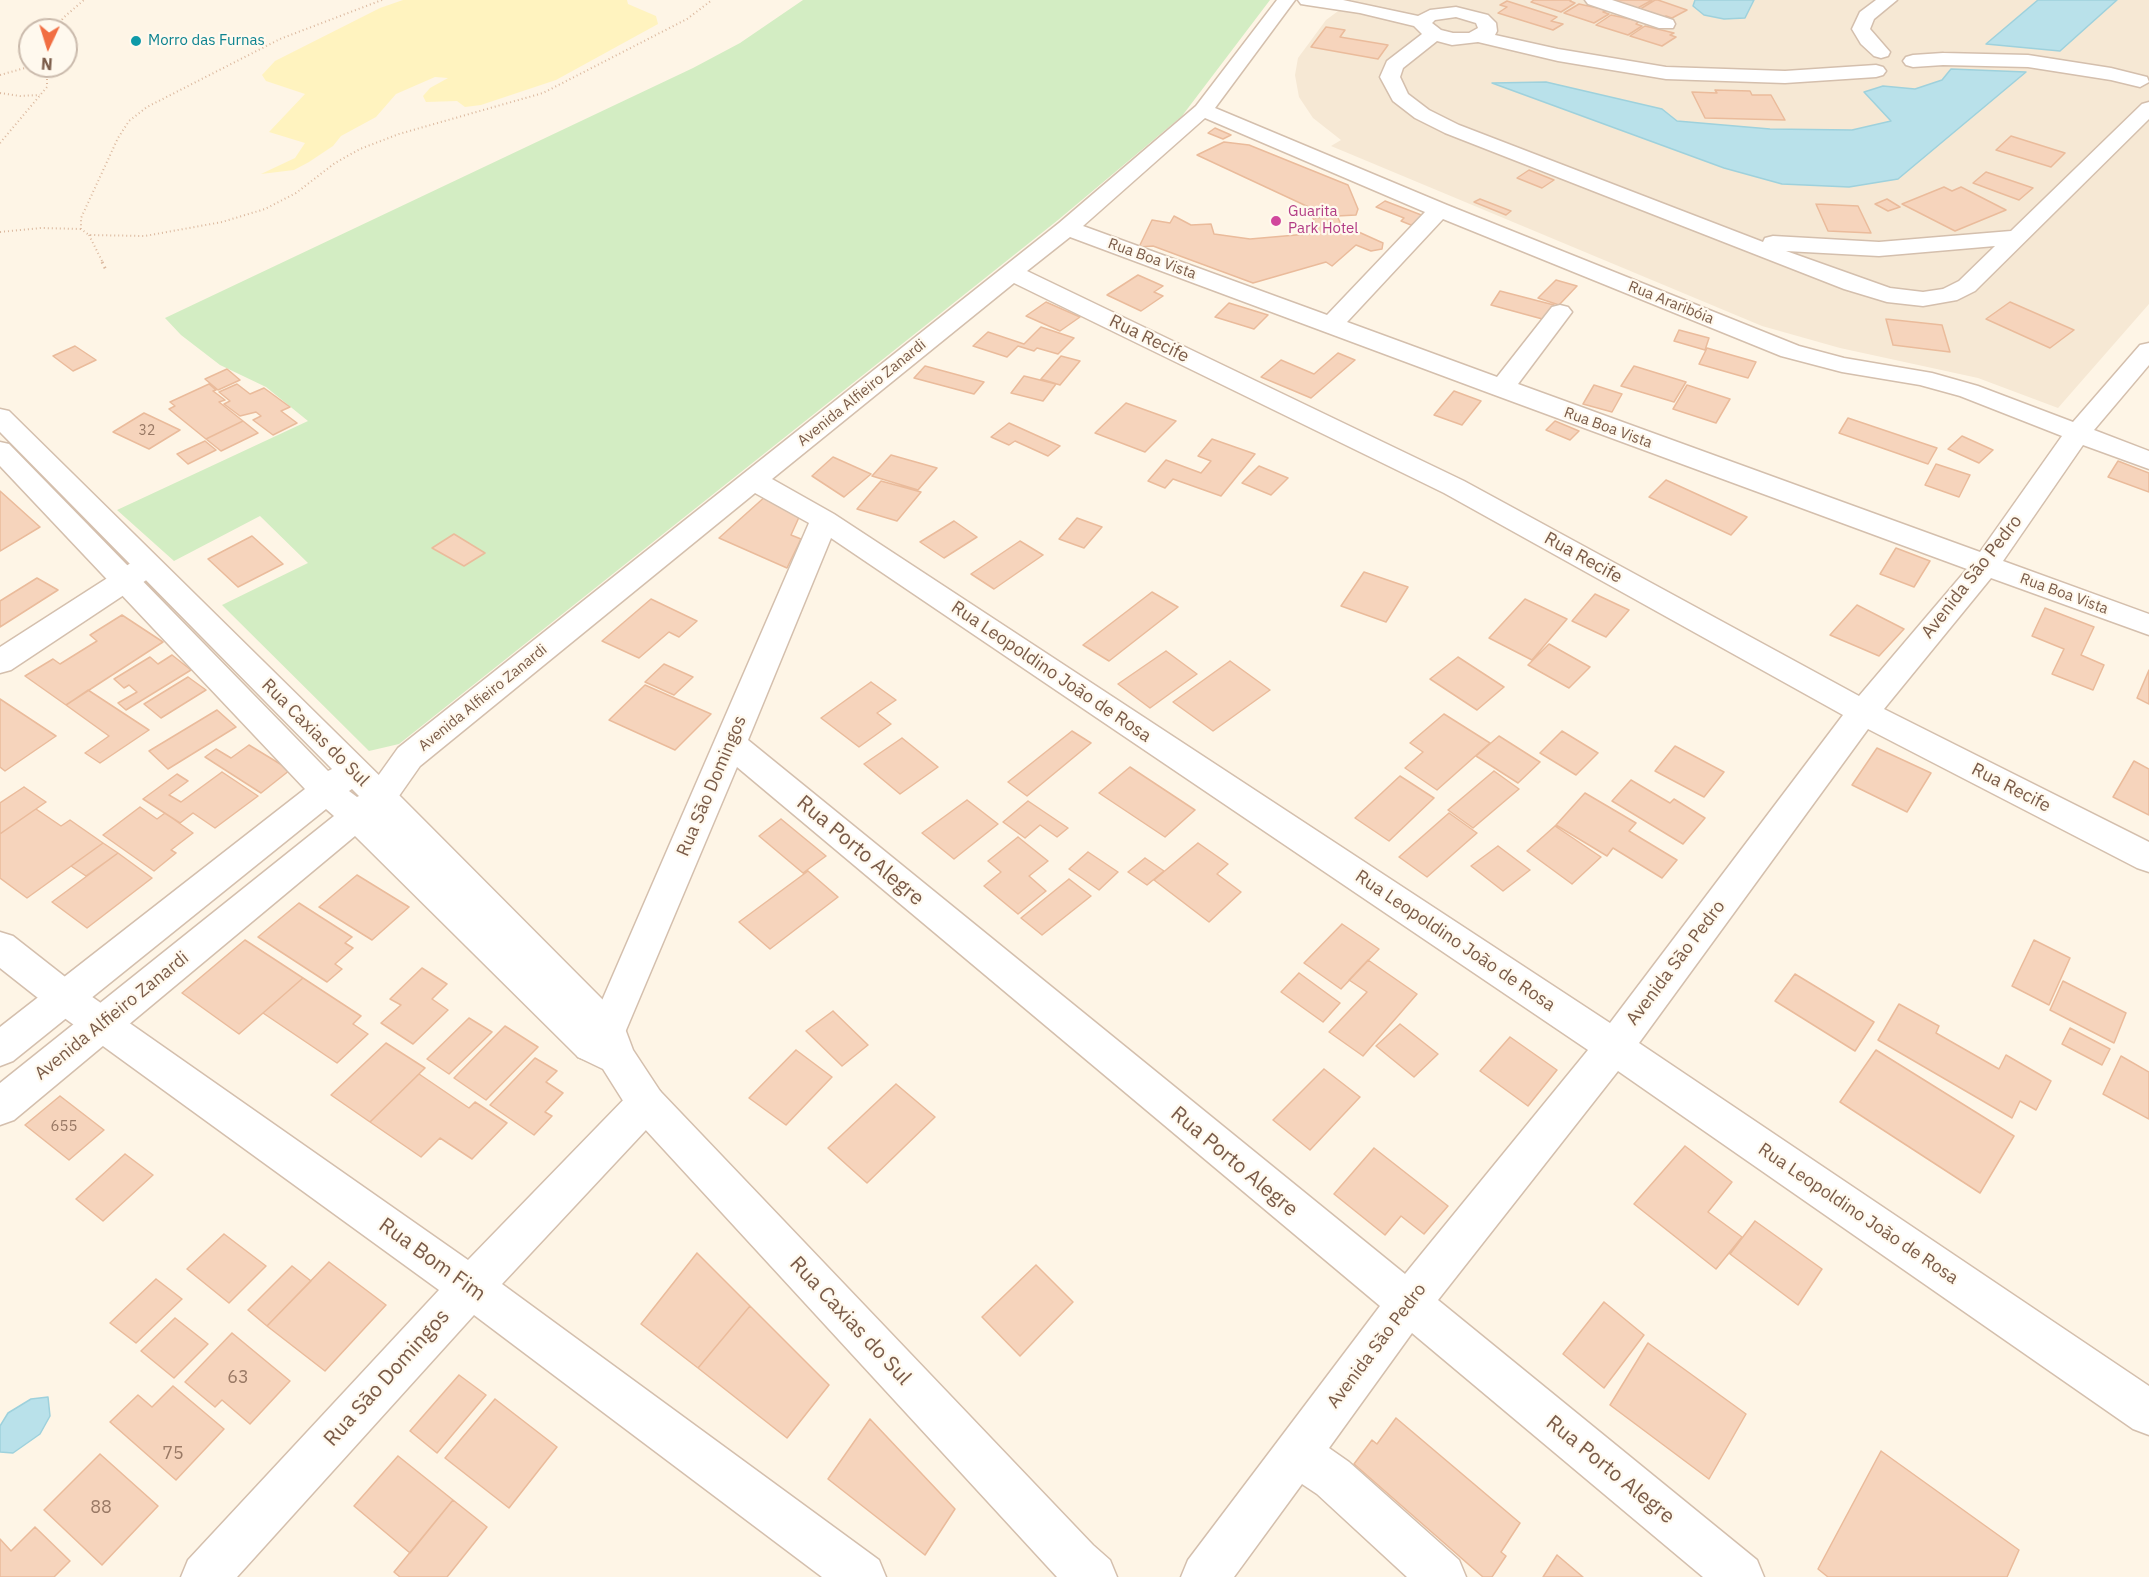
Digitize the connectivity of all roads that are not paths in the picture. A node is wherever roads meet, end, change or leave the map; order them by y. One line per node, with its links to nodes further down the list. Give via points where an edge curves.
1 (1286, 0): 13 (street, Avenida Alfieiro Zanardi)
2 (1307, 0): 6 (street)
3 (1386, 0): 6 (street)
4 (1594, 0): 7 (street)
5 (1888, 0): 9 (street, via 1866,16 1861,29)
6 (1431, 23): 8 (street, via 1462,39); 8 (street, via 1466,13 1482,19); 17 (street, via 1394,65 1390,78 1400,97 1422,114)
7 (1666, 24)
8 (1484, 32): 10 (street, via 1558,55 1666,73 1785,76)
9 (1881, 52): 10 (street, via 1899,54); 10 (street, via 1868,54)
10 (1890, 68): 11 (street, via 1943,59 2028,61 2111,74)
11 (2146, 84)
12 (2149, 108): 16 (street)
13 (1203, 110): 14 (street, Rua Araribóia); 15 (street, Avenida Alfieiro Zanardi)
14 (1439, 210): 20 (street); 24 (street, Rua Araribóia, via 1790,351 1923,378)
15 (1067, 228): 18 (street, Avenida Alfieiro Zanardi); 20 (street, Rua Boa Vista)
16 (2017, 237): 17 (street, via 1879,249); 17 (street, via 1967,286 1949,296 1923,299 1887,295 1852,284)
17 (1738, 240)
18 (1010, 272): 27 (street, Avenida Alfieiro Zanardi); 33 (street, Rua Recife, via 1454,487)
19 (1560, 312): 22 (street)
20 (1330, 326): 22 (street, Rua Boa Vista)
21 (2149, 350): 24 (street, Avenida São Pedro)
22 (1501, 388): 29 (street, Rua Boa Vista)
23 (0, 417): 30 (street, Rua Caxias do Sul)
24 (2078, 432): 26 (street, Rua Araribóia); 29 (street, Avenida São Pedro)
25 (0, 450): 30 (street, Rua Caxias do Sul)
26 (2149, 461)
27 (754, 481): 28 (street, Rua Leopoldino João de Rosa); 35 (street, Avenida Alfieiro Zanardi)
28 (824, 520): 34 (street, Rua São Domingos); 43 (street, Rua Leopoldino João de Rosa)
29 (1985, 566): 31 (street, Rua Boa Vista); 33 (street, Avenida São Pedro)
30 (136, 573): 32 (street); 36 (street, Rua Caxias do Sul)
31 (2149, 624)
32 (0, 662)
33 (1863, 712): 38 (street, Rua Recife); 43 (street, Avenida São Pedro)
34 (731, 744): 42 (street, Rua São Domingos); 48 (street, Rua Porto Alegre)
35 (409, 757): 36 (street, Avenida Alfieiro Zanardi); 37 (street, Avenida Alfieiro Zanardi)
36 (339, 780): 37 (street, Rua Caxias do Sul); 40 (street, Avenida Alfieiro Zanardi)
37 (368, 806): 41 (street, Avenida Alfieiro Zanardi); 42 (street, Rua Caxias do Sul)
38 (2149, 858)
39 (0, 947): 40 (street, Rua Bom Fim)
40 (65, 998): 41 (street, Rua Bom Fim); 44 (street, Avenida Alfieiro Zanardi)
41 (104, 1023): 46 (street, Avenida Alfieiro Zanardi); 47 (street, Rua Bom Fim)
42 (605, 1044): 45 (street, Rua Caxias do Sul)
43 (1614, 1047): 48 (street, Avenida São Pedro); 49 (street, Rua Leopoldino João de Rosa)
44 (0, 1049)
45 (646, 1103): 47 (street, Rua São Domingos); 51 (street, Rua Caxias do Sul)
46 (0, 1107)
47 (471, 1287): 52 (street, Rua São Domingos); 53 (street, Rua Bom Fim)
48 (1407, 1305): 50 (street, Avenida São Pedro); 56 (street, Rua Porto Alegre)
49 (2149, 1413)
50 (1297, 1454): 54 (street, Avenida São Pedro); 55 (street, via 1333,1478)
51 (1079, 1572)
52 (206, 1577)
53 (862, 1577)
54 (1205, 1577)
55 (1442, 1577)
56 (1740, 1577)

